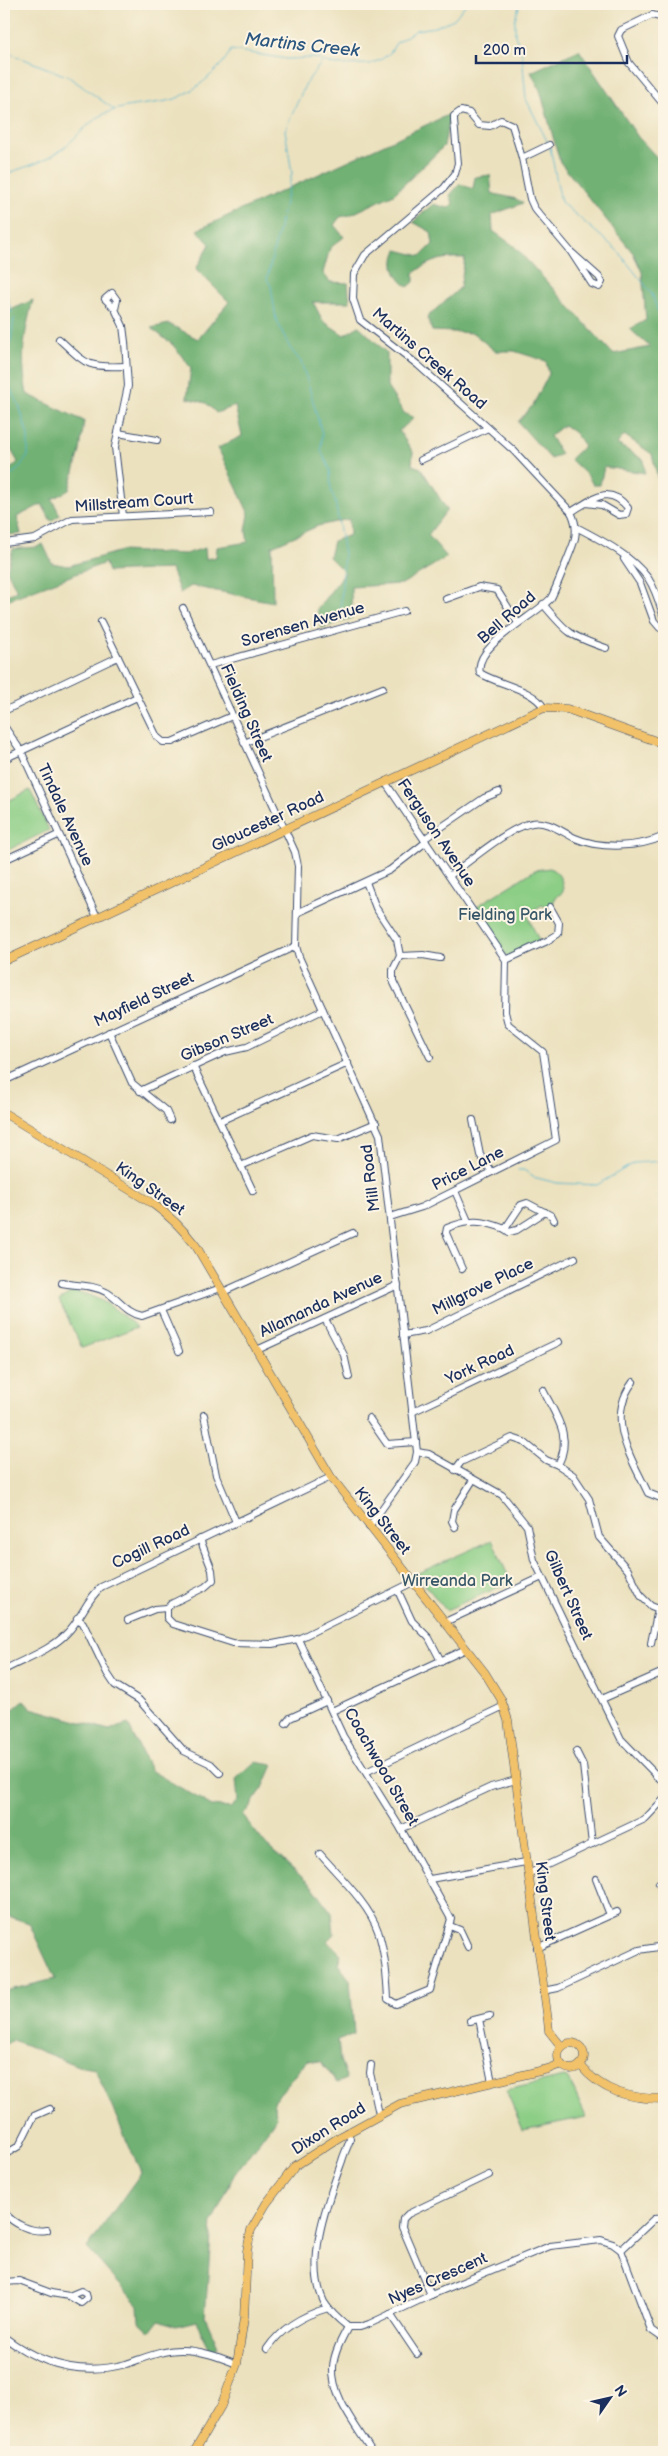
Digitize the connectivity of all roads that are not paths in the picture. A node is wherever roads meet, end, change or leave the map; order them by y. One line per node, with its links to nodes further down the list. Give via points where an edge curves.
1 (664, 18): 2 (street, via 652,15 621,30 618,36 629,63)
2 (664, 105)
3 (549, 145): 4 (street)
4 (522, 158): 5 (street, Martins Creek Road, via 534,208); 9 (street, Martins Creek Road, via 512,125 501,120 490,126 479,124 465,111 456,113 458,162 451,180 365,256 354,274 353,299 360,320)
5 (572, 252): 5 (street, Martins Creek Road, via 599,277 602,282 599,287 592,284)
6 (115, 309): 8 (street, via 123,326)
7 (59, 339): 8 (street, via 84,363)
8 (126, 366): 10 (street, via 128,386)
9 (488, 428): 12 (street); 15 (street)
10 (118, 433): 11 (street); 16 (street, via 115,447)
11 (157, 440)
12 (421, 460)
13 (586, 503): 13 (street, via 601,494 613,495 628,508 626,514 619,515 602,505); 15 (street)
14 (211, 512): 16 (street, Millstream Court)
15 (571, 512): 17 (street)
16 (123, 516): 18 (street, Millstream Court, via 72,519 36,539)
17 (576, 527): 19 (street); 21 (street, Bell Road, via 575,539 555,589)
18 (4, 543)
19 (618, 553): 24 (street, via 648,579); 27 (street, via 640,584 654,621 660,628)
20 (446, 599): 26 (street, via 480,588 497,590)
21 (543, 604): 26 (street, Bell Road); 28 (street, via 564,630)
22 (182, 608): 30 (street, Fielding Street)
23 (404, 611): 30 (street, Sorensen Avenue)
24 (664, 618)
25 (101, 622): 29 (street)
26 (518, 623): 33 (street, Bell Road, via 488,650 480,662 480,673 530,694)
27 (664, 627)
28 (606, 648)
29 (118, 657): 32 (street); 34 (street)
30 (210, 665): 35 (street, Fielding Street)
31 (383, 688): 37 (street)
32 (137, 697): 35 (street, via 157,737 163,742 172,742); 39 (street)
33 (544, 708): 38 (main road, via 567,709); 41 (main road, Gloucester Road)
34 (4, 711)
35 (232, 716): 37 (street, Fielding Street)
36 (4, 726): 39 (street, Tindale Avenue)
37 (244, 743): 43 (street, Fielding Street)
38 (664, 744)
39 (21, 751): 40 (street); 44 (street, Tindale Avenue)
40 (4, 759)
41 (385, 782): 43 (main road, Gloucester Road); 46 (street, Ferguson Avenue)
42 (499, 792): 46 (street, via 484,798)
43 (284, 829): 51 (street, Mill Road, via 297,858); 52 (main road, Gloucester Road)
44 (58, 835): 47 (street); 52 (street, Tindale Avenue)
45 (664, 836): 48 (street, via 651,842 607,846 577,839 551,825 534,822 518,828)
46 (425, 840): 48 (street, Ferguson Avenue); 49 (street, via 390,870)
47 (4, 860)
48 (449, 876): 56 (street, Ferguson Avenue)
49 (366, 882): 51 (street); 54 (street, via 376,908 398,940)
50 (550, 907): 56 (street, via 559,923 558,934)
51 (297, 912): 53 (street, Mill Road)
52 (97, 917): 57 (main road, Gloucester Road)
53 (296, 946): 58 (street, Mill Road); 59 (street, Mayfield Street)
54 (400, 956): 55 (street); 60 (street, via 393,970 393,981)
55 (440, 958)
56 (506, 960): 71 (street, Price Lane, via 505,1012 508,1024 543,1052 556,1140)
57 (4, 961)
58 (323, 1010): 61 (street, Mill Road); 62 (street, Gibson Street, via 247,1047 225,1052)
59 (109, 1032): 63 (street, Mayfield Street); 64 (street, via 132,1083)
60 (430, 1057)
61 (348, 1063): 68 (street); 69 (street, Mill Road)
62 (194, 1066): 64 (street, Gibson Street); 68 (street)
63 (4, 1081)
64 (140, 1091): 66 (street, via 166,1111)
65 (4, 1113): 84 (main road, King Street, via 169,1215 196,1246)
66 (170, 1120)
67 (474, 1120): 71 (street, via 480,1155)
68 (220, 1121): 70 (street)
69 (376, 1123): 70 (street, via 338,1140 312,1135); 75 (street, Mill Road)
70 (241, 1166): 72 (street)
71 (492, 1172): 73 (street, Price Lane)
72 (253, 1191)
73 (456, 1191): 75 (street, Price Lane); 77 (street)
74 (544, 1212): 76 (street); 78 (street, via 518,1230 509,1232); 78 (street, via 527,1203 521,1205)
75 (390, 1217): 83 (street, Mill Road)
76 (554, 1220)
77 (468, 1221): 78 (street); 81 (street, via 448,1228 446,1233)
78 (504, 1229)
79 (353, 1233): 84 (street)
80 (574, 1258): 87 (street, Millgrove Place, via 426,1331)
81 (462, 1269)
82 (62, 1283): 85 (street, via 100,1289 137,1315)
83 (398, 1285): 86 (street, Allamanda Avenue); 87 (street, Mill Road)
84 (222, 1290): 85 (street); 89 (main road, King Street)
85 (161, 1310): 90 (street)
86 (324, 1319): 89 (street, Allamanda Avenue); 91 (street, via 344,1355)
87 (403, 1335): 94 (street, Mill Road)
88 (559, 1342): 94 (street, York Road)
89 (257, 1350): 101 (main road, King Street)
90 (179, 1351)
91 (349, 1377)
92 (633, 1382): 103 (street, via 626,1391 619,1425 648,1493)
93 (543, 1390): 99 (street, via 564,1435 565,1452)
94 (412, 1412): 97 (street, Mill Road)
95 (204, 1415): 105 (street, via 216,1475)
96 (369, 1418): 97 (street, via 387,1444)
97 (416, 1442): 98 (street, Mill Road)
98 (417, 1452): 100 (street, Gilbert Street, via 429,1454); 106 (street, via 415,1462)
99 (558, 1465): 100 (street, via 546,1460 524,1442 512,1438 461,1462); 113 (street, via 573,1475 589,1500 599,1537 628,1570 641,1596)
100 (455, 1470): 102 (street, Gilbert Street)
101 (332, 1477): 105 (street, Cogill Road); 106 (main road, King Street)
102 (473, 1480): 107 (street, via 454,1510 452,1521); 109 (street, Gilbert Street, via 502,1495 527,1526 534,1560)
103 (663, 1498): 104 (street)
104 (664, 1510)
105 (236, 1522): 108 (street, Cogill Road)
106 (369, 1527): 110 (main road, King Street)
107 (455, 1527)
108 (200, 1540): 112 (street, via 213,1580); 114 (street, Cogill Road, via 101,1587 89,1598)
109 (542, 1576): 116 (street); 123 (street, Gilbert Street)
110 (413, 1582): 111 (street); 116 (main road, King Street)
111 (398, 1591): 117 (street); 120 (street, via 412,1622 429,1638)
112 (167, 1608): 115 (street, via 155,1608); 117 (street, via 167,1618 173,1624 233,1643 258,1645)
113 (661, 1610): 118 (street)
114 (77, 1618): 121 (street, Cogill Road, via 69,1632 57,1642); 131 (street, via 83,1623 115,1685 139,1700 184,1750 211,1764)
115 (128, 1620)
116 (445, 1622): 119 (main road, King Street)
117 (298, 1639): 124 (street, Coachwood Street)
118 (651, 1643)
119 (466, 1649): 120 (street); 125 (main road, King Street)
120 (441, 1661): 126 (street)
121 (4, 1670)
122 (661, 1672): 123 (street)
123 (602, 1699): 132 (street, Gilbert Street, via 621,1739)
124 (327, 1701): 126 (street, Coachwood Street); 127 (street, via 290,1718)
125 (504, 1706): 130 (street); 133 (main road, King Street)
126 (332, 1711): 130 (street, Coachwood Street, via 343,1736)
127 (286, 1723)
128 (576, 1751): 137 (street, via 583,1765)
129 (664, 1768): 132 (street)
130 (366, 1772): 136 (street, Coachwood Street)
131 (220, 1773)
132 (656, 1776): 134 (street, Gilbert Street)
133 (516, 1780): 136 (street, via 491,1787); 139 (main road, King Street)
134 (664, 1783)
135 (664, 1799): 137 (street, via 645,1819)
136 (401, 1829): 141 (street, Coachwood Street)
137 (592, 1844): 140 (street)
138 (320, 1854): 145 (street, via 370,1914 382,1948 388,1999 396,2004 430,1990)
139 (526, 1862): 140 (main road, King Street); 141 (street)
140 (528, 1874): 148 (main road, King Street)
141 (430, 1879): 145 (street, Coachwood Street, via 451,1919)
142 (596, 1880): 144 (street)
143 (617, 1912): 144 (street)
144 (610, 1915): 148 (street)
145 (450, 1926): 147 (street, via 460,1930)
146 (664, 1946): 149 (street); 150 (street, via 639,1950 558,1988)
147 (468, 1947)
148 (538, 1948): 150 (main road, King Street)
149 (664, 1975)
150 (543, 1991): 154 (main road, King Street, via 550,2031)
151 (490, 2016): 152 (street)
152 (479, 2019): 153 (street); 158 (street)
153 (470, 2021)
154 (562, 2046): 155 (main road, via 558,2057); 157 (main road, via 568,2043 580,2046 583,2054)
155 (561, 2064): 157 (main road, via 570,2068); 158 (main road, Dixon Road)
156 (371, 2065): 161 (street)
157 (580, 2065): 159 (main road, via 592,2079 618,2094)
158 (492, 2082): 161 (main road, Dixon Road, via 400,2104)
159 (664, 2099)
160 (50, 2109): 165 (street, via 34,2116 20,2146)
161 (379, 2114): 162 (main road, Dixon Road)
162 (348, 2132): 163 (main road, Dixon Road); 164 (street, via 350,2139)
163 (338, 2138): 164 (street); 181 (main road, Dixon Road, via 295,2166 251,2230)
164 (345, 2152): 174 (street, via 319,2240 317,2276)
165 (4, 2155)
166 (489, 2175): 172 (street, via 403,2219 402,2227)
167 (4, 2212): 169 (street, via 10,2219 39,2232)
168 (664, 2218): 170 (street, via 654,2219)
169 (48, 2230)
170 (621, 2250): 172 (street, Nyes Crescent, via 601,2240 550,2246); 178 (street, via 651,2330)
171 (4, 2282): 173 (street, via 19,2281)
172 (431, 2295): 175 (street, Nyes Crescent)
173 (69, 2296)
174 (328, 2308): 176 (street); 179 (street, via 287,2328)
175 (390, 2314): 176 (street, Nyes Crescent, via 360,2327); 180 (street)
176 (348, 2327): 183 (street, via 338,2346 333,2368 338,2395)
177 (4, 2337): 181 (street, via 34,2357 70,2368 107,2368 166,2351 182,2350 200,2352)
178 (664, 2339)
179 (267, 2349)
180 (417, 2354)
181 (237, 2364): 182 (main road, Dixon Road, via 221,2406)
182 (194, 2452)
183 (372, 2452)

